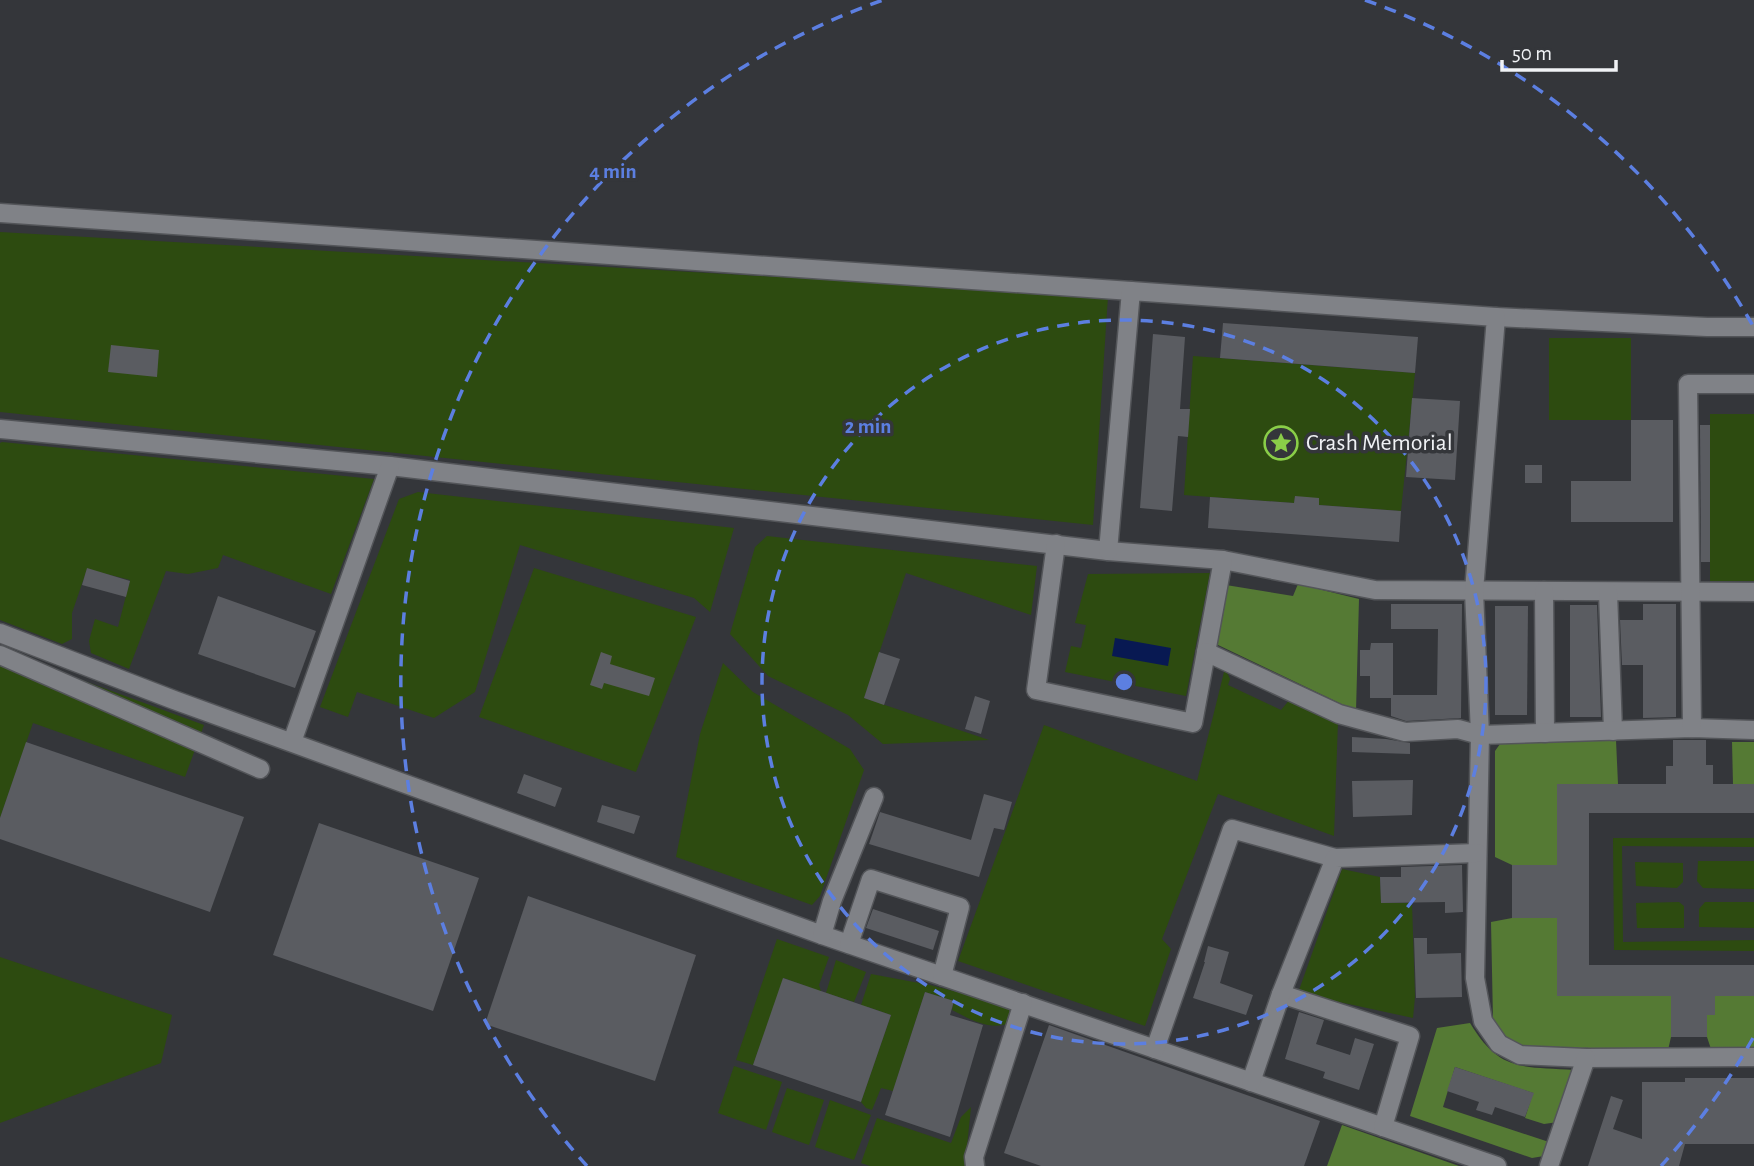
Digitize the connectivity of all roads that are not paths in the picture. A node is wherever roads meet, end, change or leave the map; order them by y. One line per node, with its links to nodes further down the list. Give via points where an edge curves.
1 (0, 213): 2 (lane)
2 (1131, 291): 3 (lane); 9 (lane)
3 (1496, 317): 4 (lane); 11 (lane)
4 (1754, 327)
5 (1754, 384): 14 (lane, via 1688,384)
6 (0, 429): 7 (lane)
7 (390, 466): 8 (lane); 24 (lane)
8 (1056, 544): 9 (lane); 17 (lane, via 1036,690 1193,723)
9 (1108, 551): 10 (lane)
10 (1223, 560): 11 (lane, via 1375,590); 17 (lane)
11 (1474, 591): 12 (lane); 23 (lane)
12 (1544, 592): 13 (lane); 22 (lane)
13 (1608, 592): 14 (lane); 21 (lane)
14 (1690, 592): 15 (lane); 19 (lane)
15 (1754, 592)
16 (0, 633): 24 (lane)
17 (1206, 652): 23 (lane, via 1339,714 1405,732 1458,729)
18 (0, 655): 25 (lane)
19 (1692, 728): 20 (lane); 21 (lane)
20 (1754, 730)
21 (1613, 731): 22 (lane)
22 (1545, 733): 23 (lane)
23 (1480, 735): 27 (lane)
24 (292, 742): 29 (lane)
25 (260, 769)
26 (874, 797): 29 (lane)
27 (1477, 853): 28 (lane); 36 (lane, via 1475,978 1483,1021 1499,1044 1520,1055)
28 (1335, 858): 32 (lane); 34 (lane, via 1232,829)
29 (822, 935): 30 (lane)
30 (849, 944): 31 (lane); 31 (lane, via 870,879 960,907)
31 (942, 976): 33 (lane)
32 (1281, 994): 37 (lane); 38 (lane, via 1410,1036)
33 (1023, 1003): 34 (lane); 39 (lane, via 974,1157)
34 (1155, 1049): 37 (lane)
35 (1754, 1057): 36 (lane)
36 (1586, 1058): 41 (lane)
37 (1251, 1082): 38 (lane)
38 (1383, 1127): 40 (lane)
39 (975, 1166)
40 (1497, 1166)
41 (1549, 1166)

